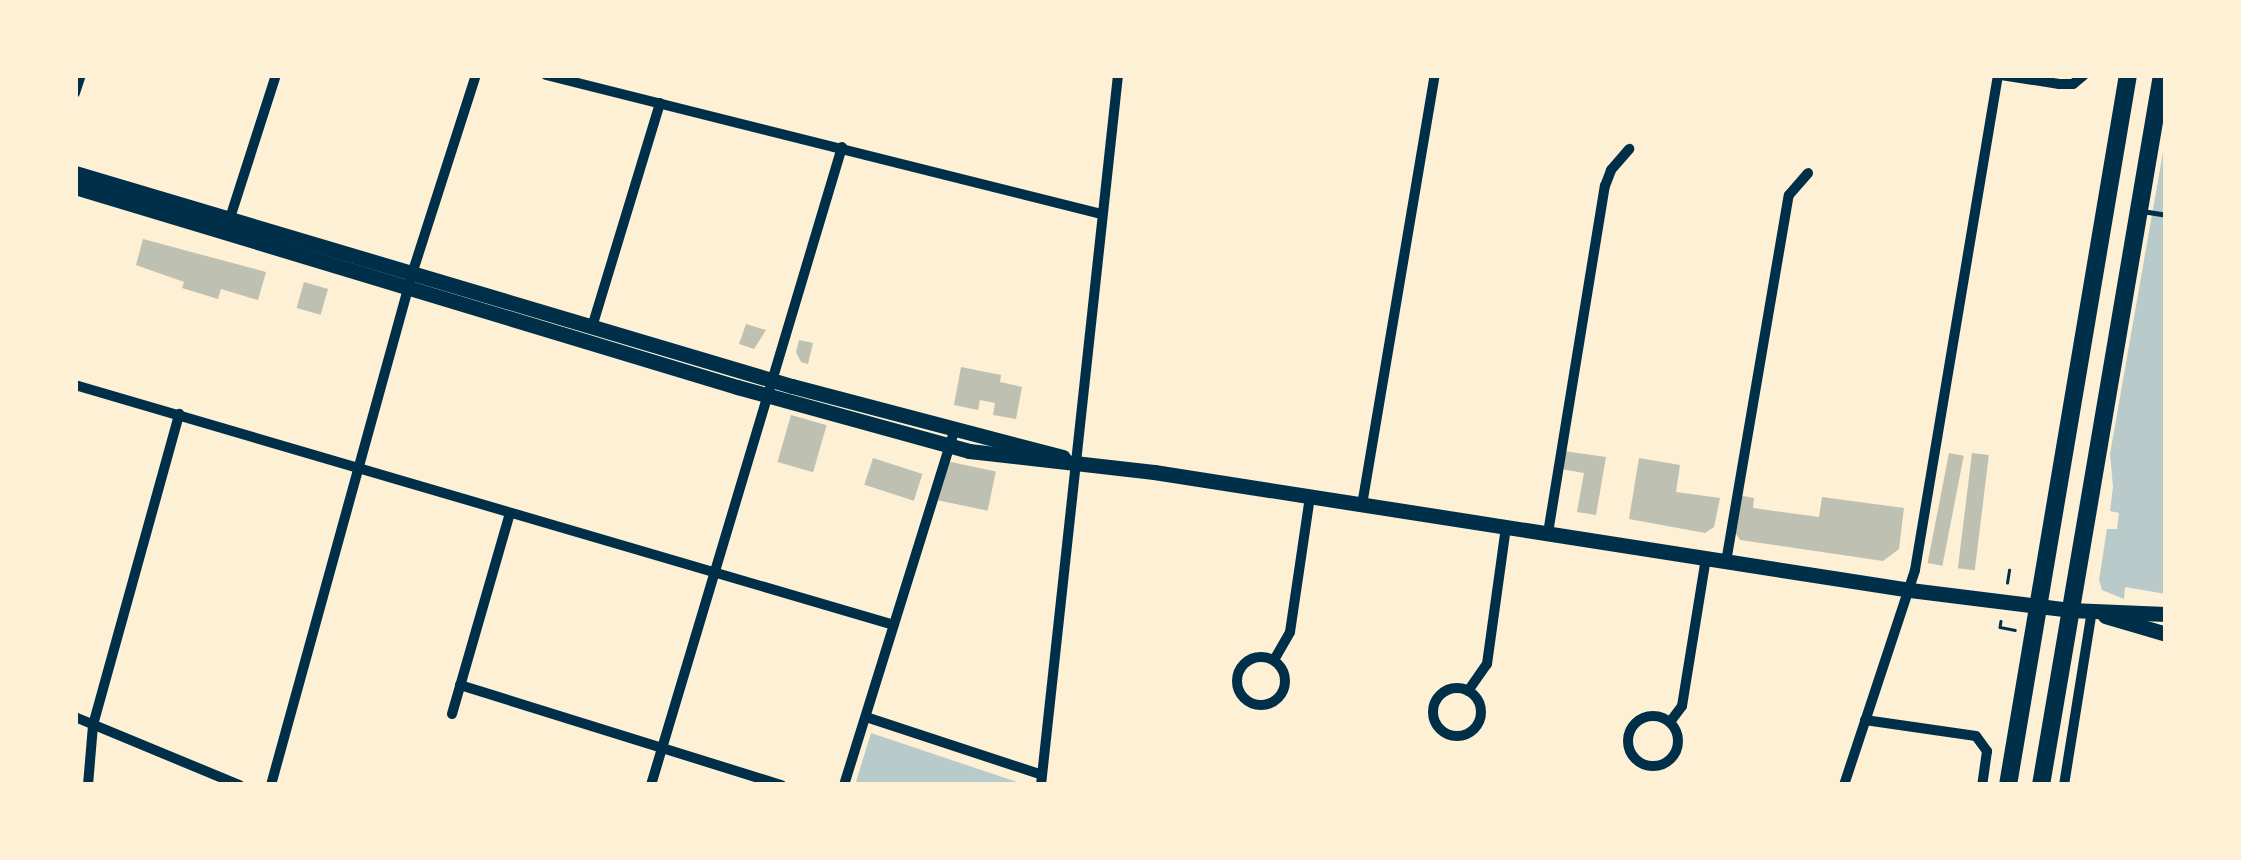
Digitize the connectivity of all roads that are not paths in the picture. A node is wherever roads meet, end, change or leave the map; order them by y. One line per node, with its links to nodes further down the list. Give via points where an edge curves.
1 (80, 75): 11 (street)
2 (276, 75): 21 (street)
3 (476, 75): 22 (street)
4 (546, 75): 12 (street)
5 (1118, 75): 19 (street)
6 (1435, 75): 31 (street)
7 (2000, 75): 8 (street, via 2060,84); 38 (street)
8 (2084, 75)
9 (2128, 75): 39 (main road)
10 (2162, 75): 18 (main road)
11 (75, 92)
12 (660, 103): 13 (street); 23 (street)
13 (842, 147): 19 (street); 25 (street)
14 (1629, 149): 34 (street, via 1605,186)
15 (75, 174): 21 (main road)
16 (1808, 174): 36 (street, via 1789,195)
17 (75, 186): 22 (main road)
18 (2139, 210): 20 (lane); 40 (main road)
19 (1101, 214): 28 (street)
20 (2166, 215)
21 (230, 218): 22 (main road)
22 (410, 282): 23 (main road); 25 (main road); 29 (street)
23 (592, 327): 25 (main road)
24 (75, 385): 26 (street)
25 (768, 388): 27 (main road); 37 (street)
26 (179, 414): 29 (street); 53 (street)
27 (951, 439): 28 (main road, via 1042,461); 43 (street)
28 (1076, 461): 30 (main road); 55 (street)
29 (361, 468): 32 (street); 58 (street)
30 (1310, 497): 31 (main road); 45 (street, via 1290,632)
31 (1362, 505): 33 (main road)
32 (510, 513): 37 (street); 46 (street)
33 (1506, 527): 34 (main road); 47 (street, via 1487,664)
34 (1548, 533): 35 (main road)
35 (1706, 558): 36 (main road); 52 (street, via 1682,706)
36 (1726, 562): 38 (main road)
37 (717, 574): 43 (street); 54 (street)
38 (1910, 590): 39 (main road); 51 (street)
39 (2037, 606): 40 (main road); 64 (main road)
40 (2070, 610): 41 (main road); 65 (main road)
41 (2092, 611): 42 (main road); 44 (main road); 66 (street)
42 (2166, 614)
43 (894, 625): 49 (street)
44 (2166, 634)
45 (1274, 660): 45 (street, via 1258,656 1243,664 1238,688 1248,701 1262,705 1282,694 1284,671)
46 (460, 685): 48 (street); 54 (street)
47 (1468, 691): 47 (street, via 1446,690 1436,701 1434,720 1447,734 1464,736 1480,719 1480,703)
48 (452, 714)
49 (866, 717): 55 (street); 61 (street)
50 (75, 718): 53 (street)
51 (1866, 720): 62 (street); 63 (street, via 1976,736 1985,742)
52 (1670, 722): 52 (street, via 1655,716 1639,720 1627,740 1632,756 1654,766 1670,760 1678,736)
53 (93, 725): 56 (street); 57 (street)
54 (663, 747): 59 (street); 60 (street)
55 (1042, 780)
56 (88, 785)
57 (239, 785)
58 (272, 785)
59 (651, 785)
60 (782, 785)
61 (844, 785)
62 (1844, 785)
63 (1982, 785)
64 (2008, 785)
65 (2041, 785)
66 (2064, 785)

